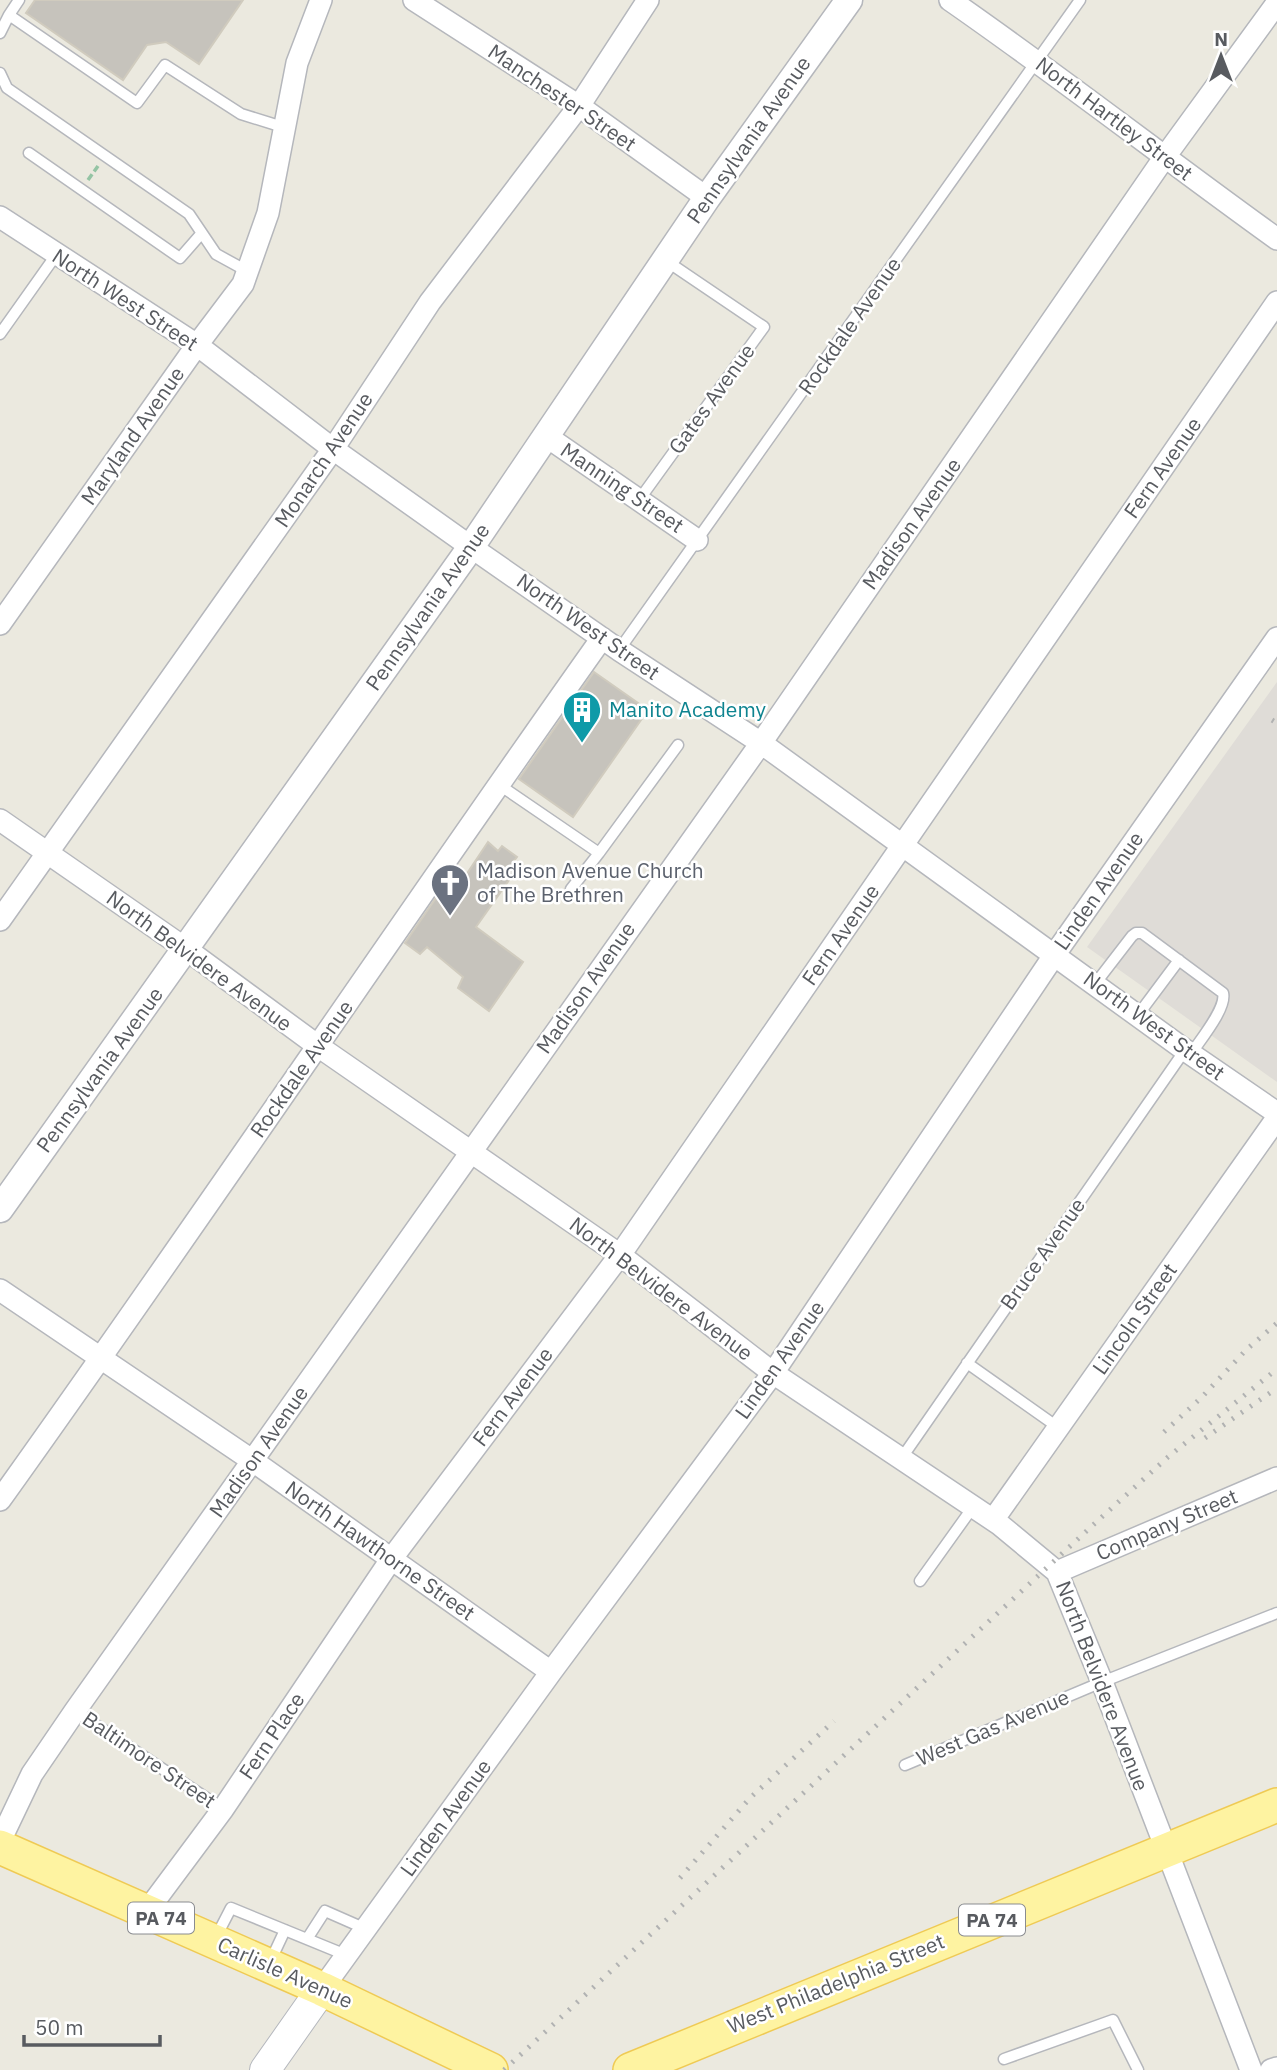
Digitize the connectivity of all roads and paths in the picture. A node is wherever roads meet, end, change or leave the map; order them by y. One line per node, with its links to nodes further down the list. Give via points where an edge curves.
1 (19, 0): 9 (lane)
2 (321, 0): 14 (street, Maryland Avenue, via 297,63)
3 (414, 0): 13 (street, Manchester Street)
4 (647, 0): 13 (street, Monarch Avenue)
5 (849, 0): 19 (street, Pennsylvania Avenue)
6 (950, 0): 11 (street, North Hartley Street)
7 (1080, 0): 11 (lane, Rockdale Avenue)
8 (1277, 3): 17 (street, Madison Avenue)
9 (9, 15): 10 (lane); 14 (lane, via 137,103 165,65 241,114)
10 (0, 33)
11 (1038, 61): 17 (street, North Hartley Street); 32 (lane, Rockdale Avenue)
12 (0, 73): 16 (lane, via 7,88)
13 (579, 106): 19 (street, Manchester Street); 30 (street, Monarch Avenue, via 430,302)
14 (286, 128): 25 (street, Maryland Avenue, via 268,213)
15 (29, 153): 18 (lane)
16 (106, 156): 18 (path); 21 (lane, via 190,214)
17 (1164, 158): 22 (street, North Hartley Street); 37 (street, Madison Avenue)
18 (81, 190): 21 (lane, via 180,258)
19 (707, 198): 24 (street, Pennsylvania Avenue)
20 (0, 216): 23 (street, North West Street)
21 (201, 234): 25 (lane, via 215,254)
22 (1277, 239)
23 (56, 255): 27 (lane); 28 (street, North West Street)
24 (665, 260): 29 (street, Pennsylvania Avenue); 31 (lane, Gates Avenue, via 764,327)
25 (247, 271): 28 (street, Maryland Avenue, via 243,284)
26 (1277, 302): 41 (street, Fern Avenue)
27 (0, 334)
28 (197, 345): 30 (street, North West Street); 34 (street, Maryland Avenue)
29 (546, 436): 31 (street, Manning Street); 33 (street, Pennsylvania Avenue)
30 (333, 449): 33 (street, North West Street); 42 (street, Monarch Avenue)
31 (639, 500): 32 (street, Manning Street)
32 (697, 540): 36 (lane, Rockdale Avenue)
33 (471, 547): 36 (street, North West Street); 46 (street, Pennsylvania Avenue)
34 (0, 624)
35 (1277, 638): 47 (street, Linden Avenue)
36 (611, 644): 37 (street, North West Street); 39 (street, Rockdale Avenue)
37 (761, 743): 41 (street, North West Street); 55 (street, Madison Avenue)
38 (678, 746): 43 (lane)
39 (498, 784): 43 (lane); 51 (street, Rockdale Avenue)
40 (0, 820): 42 (street, North Belvidere Avenue)
41 (903, 845): 47 (street, North West Street); 57 (street, Fern Avenue)
42 (47, 853): 45 (street, Monarch Avenue); 46 (street, North Belvidere Avenue)
43 (599, 853): 44 (lane)
44 (571, 889)
45 (0, 920)
46 (186, 950): 51 (street, North Belvidere Avenue); 56 (street, Pennsylvania Avenue)
47 (1055, 954): 49 (street, North West Street); 61 (street, Linden Avenue)
48 (1179, 960): 49 (lane, via 1136,933); 50 (lane); 52 (lane, Bruce Avenue, via 1225,998)
49 (1095, 984): 50 (street, North West Street)
50 (1138, 1015): 52 (street, North West Street)
51 (318, 1046): 55 (street, North Belvidere Avenue); 59 (street, Rockdale Avenue)
52 (1188, 1052): 53 (street, North West Street); 60 (lane, Bruce Avenue)
53 (1277, 1112)
54 (1277, 1118): 62 (street, Lincoln Street)
55 (471, 1151): 57 (street, North Belvidere Avenue); 64 (street, Madison Avenue)
56 (0, 1209)
57 (620, 1255): 61 (street, North Belvidere Avenue); 69 (street, Fern Avenue)
58 (0, 1290): 59 (street, North Hawthorne Street)
59 (101, 1360): 64 (street, North Hawthorne Street); 66 (street, Rockdale Avenue)
60 (967, 1363): 62 (lane); 63 (lane, Bruce Avenue)
61 (772, 1373): 63 (street, North Belvidere Avenue); 73 (street, Linden Avenue)
62 (1059, 1428): 68 (street, Lincoln Street)
63 (901, 1459): 67 (street, North Belvidere Avenue)
64 (253, 1461): 69 (street, North Hawthorne Street); 75 (street, Madison Avenue)
65 (1277, 1478): 70 (street, Company Street)
66 (0, 1500)
67 (973, 1507): 68 (street, North Belvidere Avenue); 71 (lane)
68 (993, 1520): 70 (street, North Belvidere Avenue)
69 (392, 1558): 73 (street, North Hawthorne Street); 78 (street, Fern Place)
70 (1057, 1572): 74 (street, North Belvidere Avenue)
71 (920, 1581)
72 (1277, 1613): 74 (lane, West Gas Avenue)
73 (551, 1672): 83 (street, Linden Avenue)
74 (1102, 1682): 76 (lane, West Gas Avenue); 81 (street, North Belvidere Avenue)
75 (75, 1711): 78 (lane, Baltimore Street); 79 (street, Madison Avenue, via 33,1774)
76 (905, 1765)
77 (1277, 1805): 81 (main road, West Philadelphia Street / PA 74)
78 (223, 1809): 82 (street, Fern Place)
79 (0, 1841)
80 (0, 1847): 82 (main road, Carlisle Avenue / PA 74)
81 (1165, 1850): 94 (main road, West Philadelphia Street / PA 74); 96 (street, North Belvidere Avenue)
82 (147, 1912): 86 (main road, Carlisle Avenue / PA 74)
83 (366, 1928): 85 (lane, via 325,1911); 87 (street, Linden Avenue)
84 (285, 1930): 85 (lane); 86 (lane, via 231,1908); 88 (lane)
85 (307, 1940): 87 (lane)
86 (213, 1941): 88 (main road, Carlisle Avenue / PA 74)
87 (346, 1955): 89 (street, Linden Avenue)
88 (268, 1965): 89 (main road, Carlisle Avenue / PA 74)
89 (322, 1989): 92 (main road, Linden Avenue); 93 (main road, Carlisle Avenue / PA 74)
90 (1004, 2059): 95 (lane, via 1113,2020)
91 (1277, 2068): 97 (street)
92 (265, 2070)
93 (491, 2070)
94 (630, 2070)
95 (1138, 2070)
96 (1251, 2070)
97 (1271, 2070)

